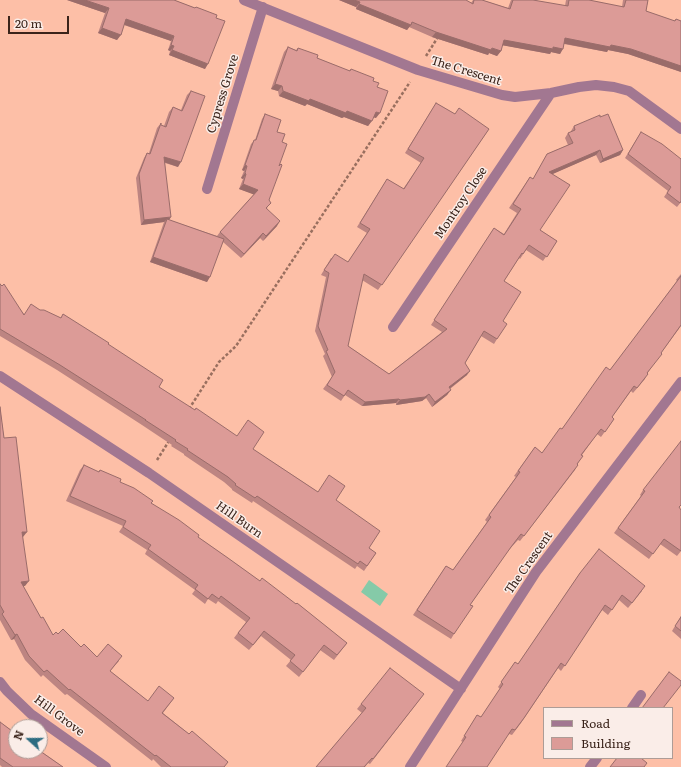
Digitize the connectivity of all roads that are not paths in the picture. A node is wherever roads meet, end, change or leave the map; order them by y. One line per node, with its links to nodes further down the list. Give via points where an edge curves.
1 (244, 0): 2 (street, The Crescent)
2 (263, 7): 3 (street, The Crescent, via 418,70 502,95 515,97); 5 (street, Cypress Grove)
3 (551, 92): 4 (street, The Crescent, via 596,85 614,87 629,92); 6 (street, Montroy Close)
4 (681, 129)
5 (207, 189)
6 (394, 327)
7 (0, 376): 10 (street, Hill Burn, via 149,473)
8 (681, 382): 10 (street, The Crescent, via 536,572)
9 (0, 682): 14 (street, Hill Grove, via 31,714)
10 (461, 689): 15 (street, The Crescent)
11 (641, 695): 12 (street)
12 (633, 707)
13 (596, 759): 16 (street)
14 (106, 767)
15 (410, 767)
16 (590, 767)

